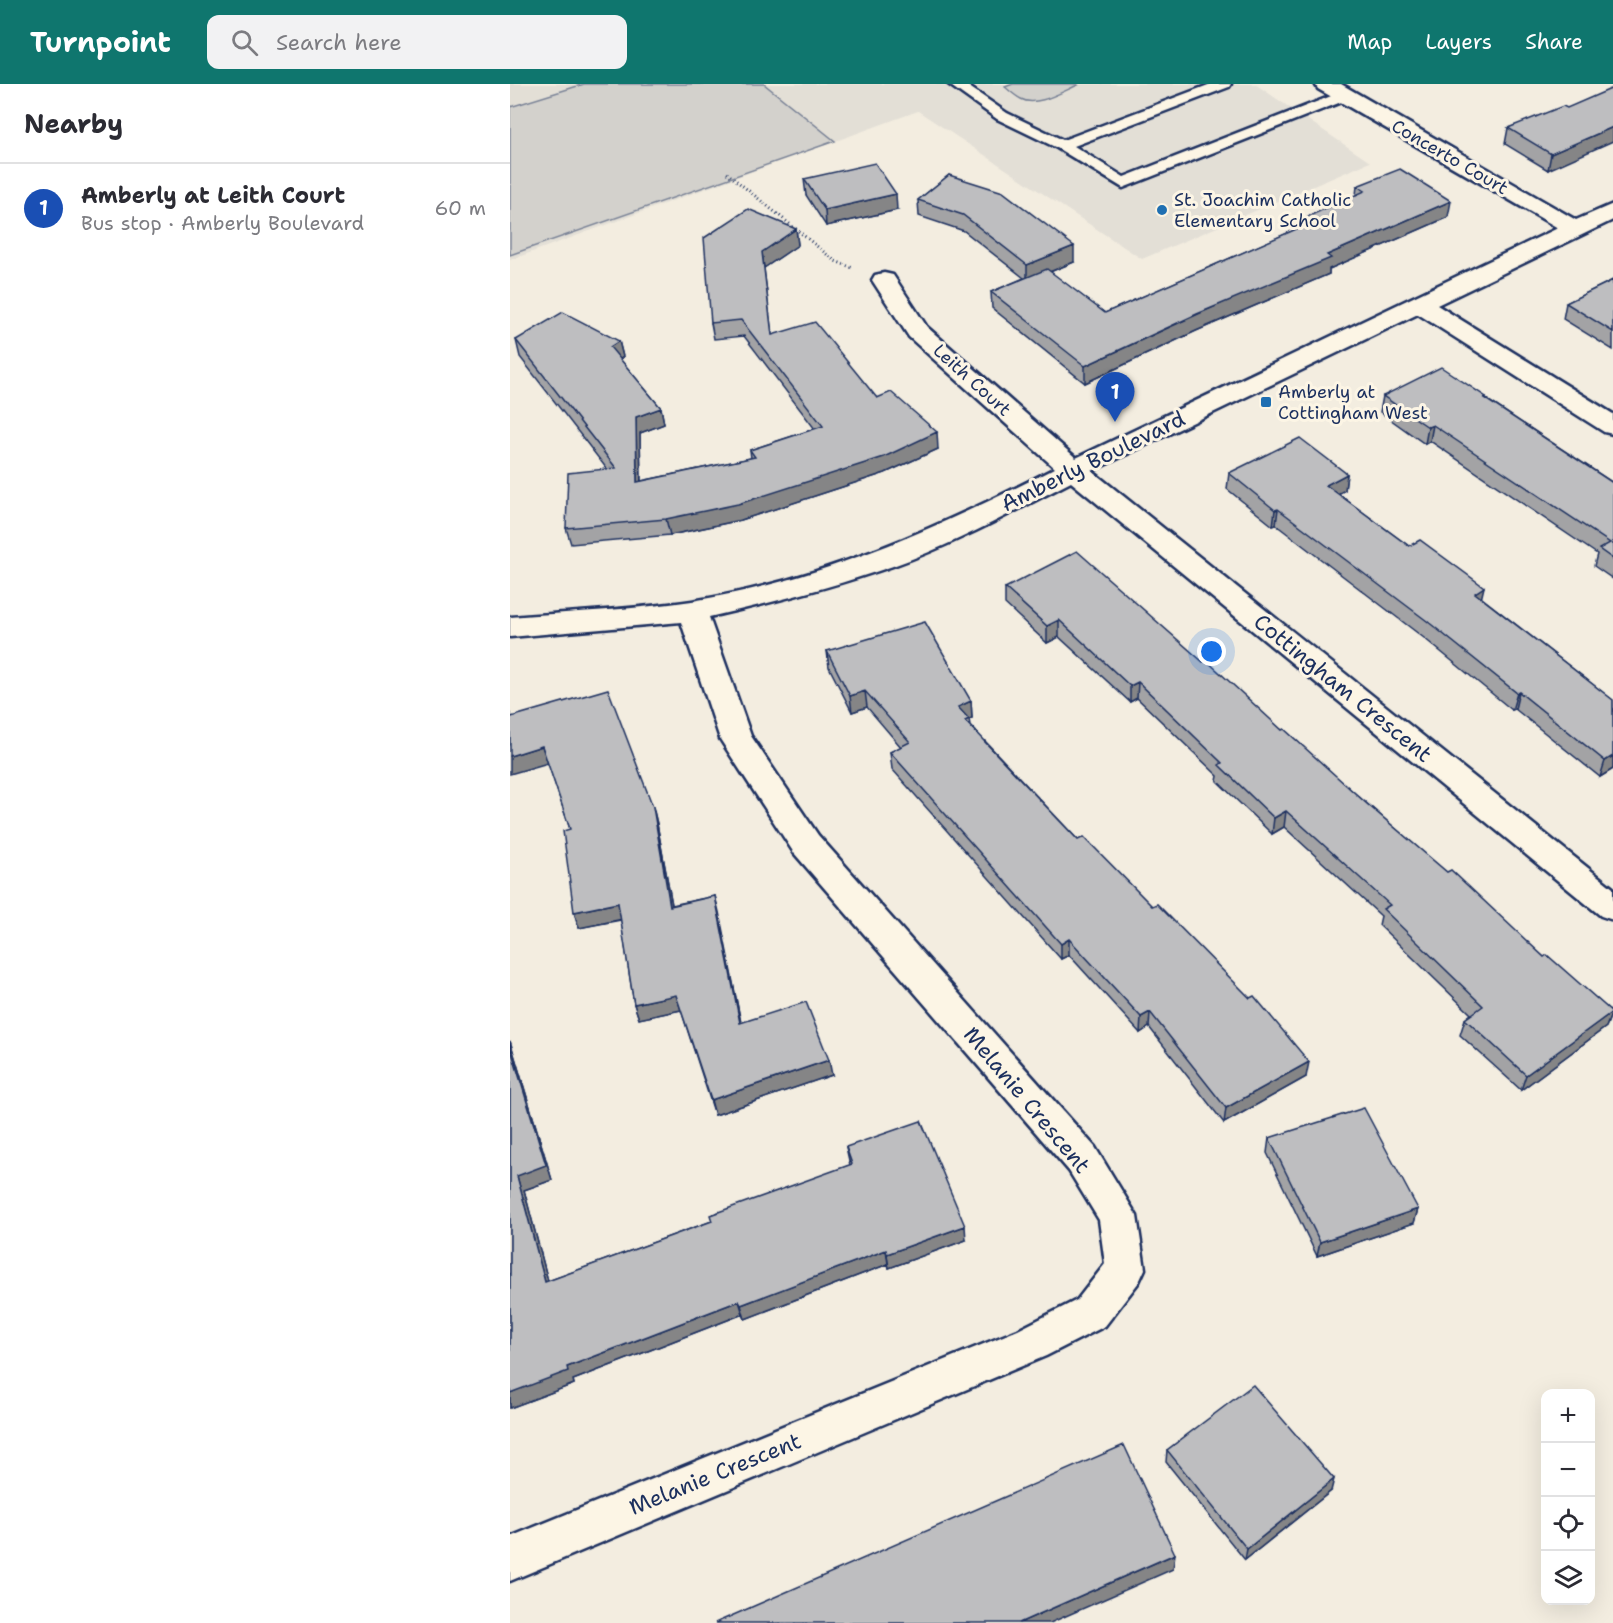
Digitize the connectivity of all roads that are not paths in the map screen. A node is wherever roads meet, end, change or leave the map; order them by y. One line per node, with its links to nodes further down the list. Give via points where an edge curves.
1 (955, 84): 4 (lane, via 1002,116)
2 (1224, 84): 4 (lane)
3 (1335, 90): 4 (lane, via 1123,183); 6 (street, Concerto Court)
4 (1062, 145)
5 (1613, 211): 6 (street, Amberly Boulevard)
6 (1574, 228): 8 (street, Amberly Boulevard)
7 (884, 280): 10 (street, Leith Court, via 918,332)
8 (1419, 304): 9 (street); 10 (street, Amberly Boulevard)
9 (1613, 426)
10 (1073, 470): 11 (street, Amberly Boulevard, via 984,516 884,559 775,592); 13 (street, Cottingham Crescent)
11 (692, 611): 12 (street, Amberly Boulevard); 14 (street, Melanie Crescent, via 736,739 769,791 806,844 1082,1159 1118,1216 1125,1269 1091,1313 1032,1343)
12 (510, 627)
13 (1613, 907)
14 (510, 1559)

